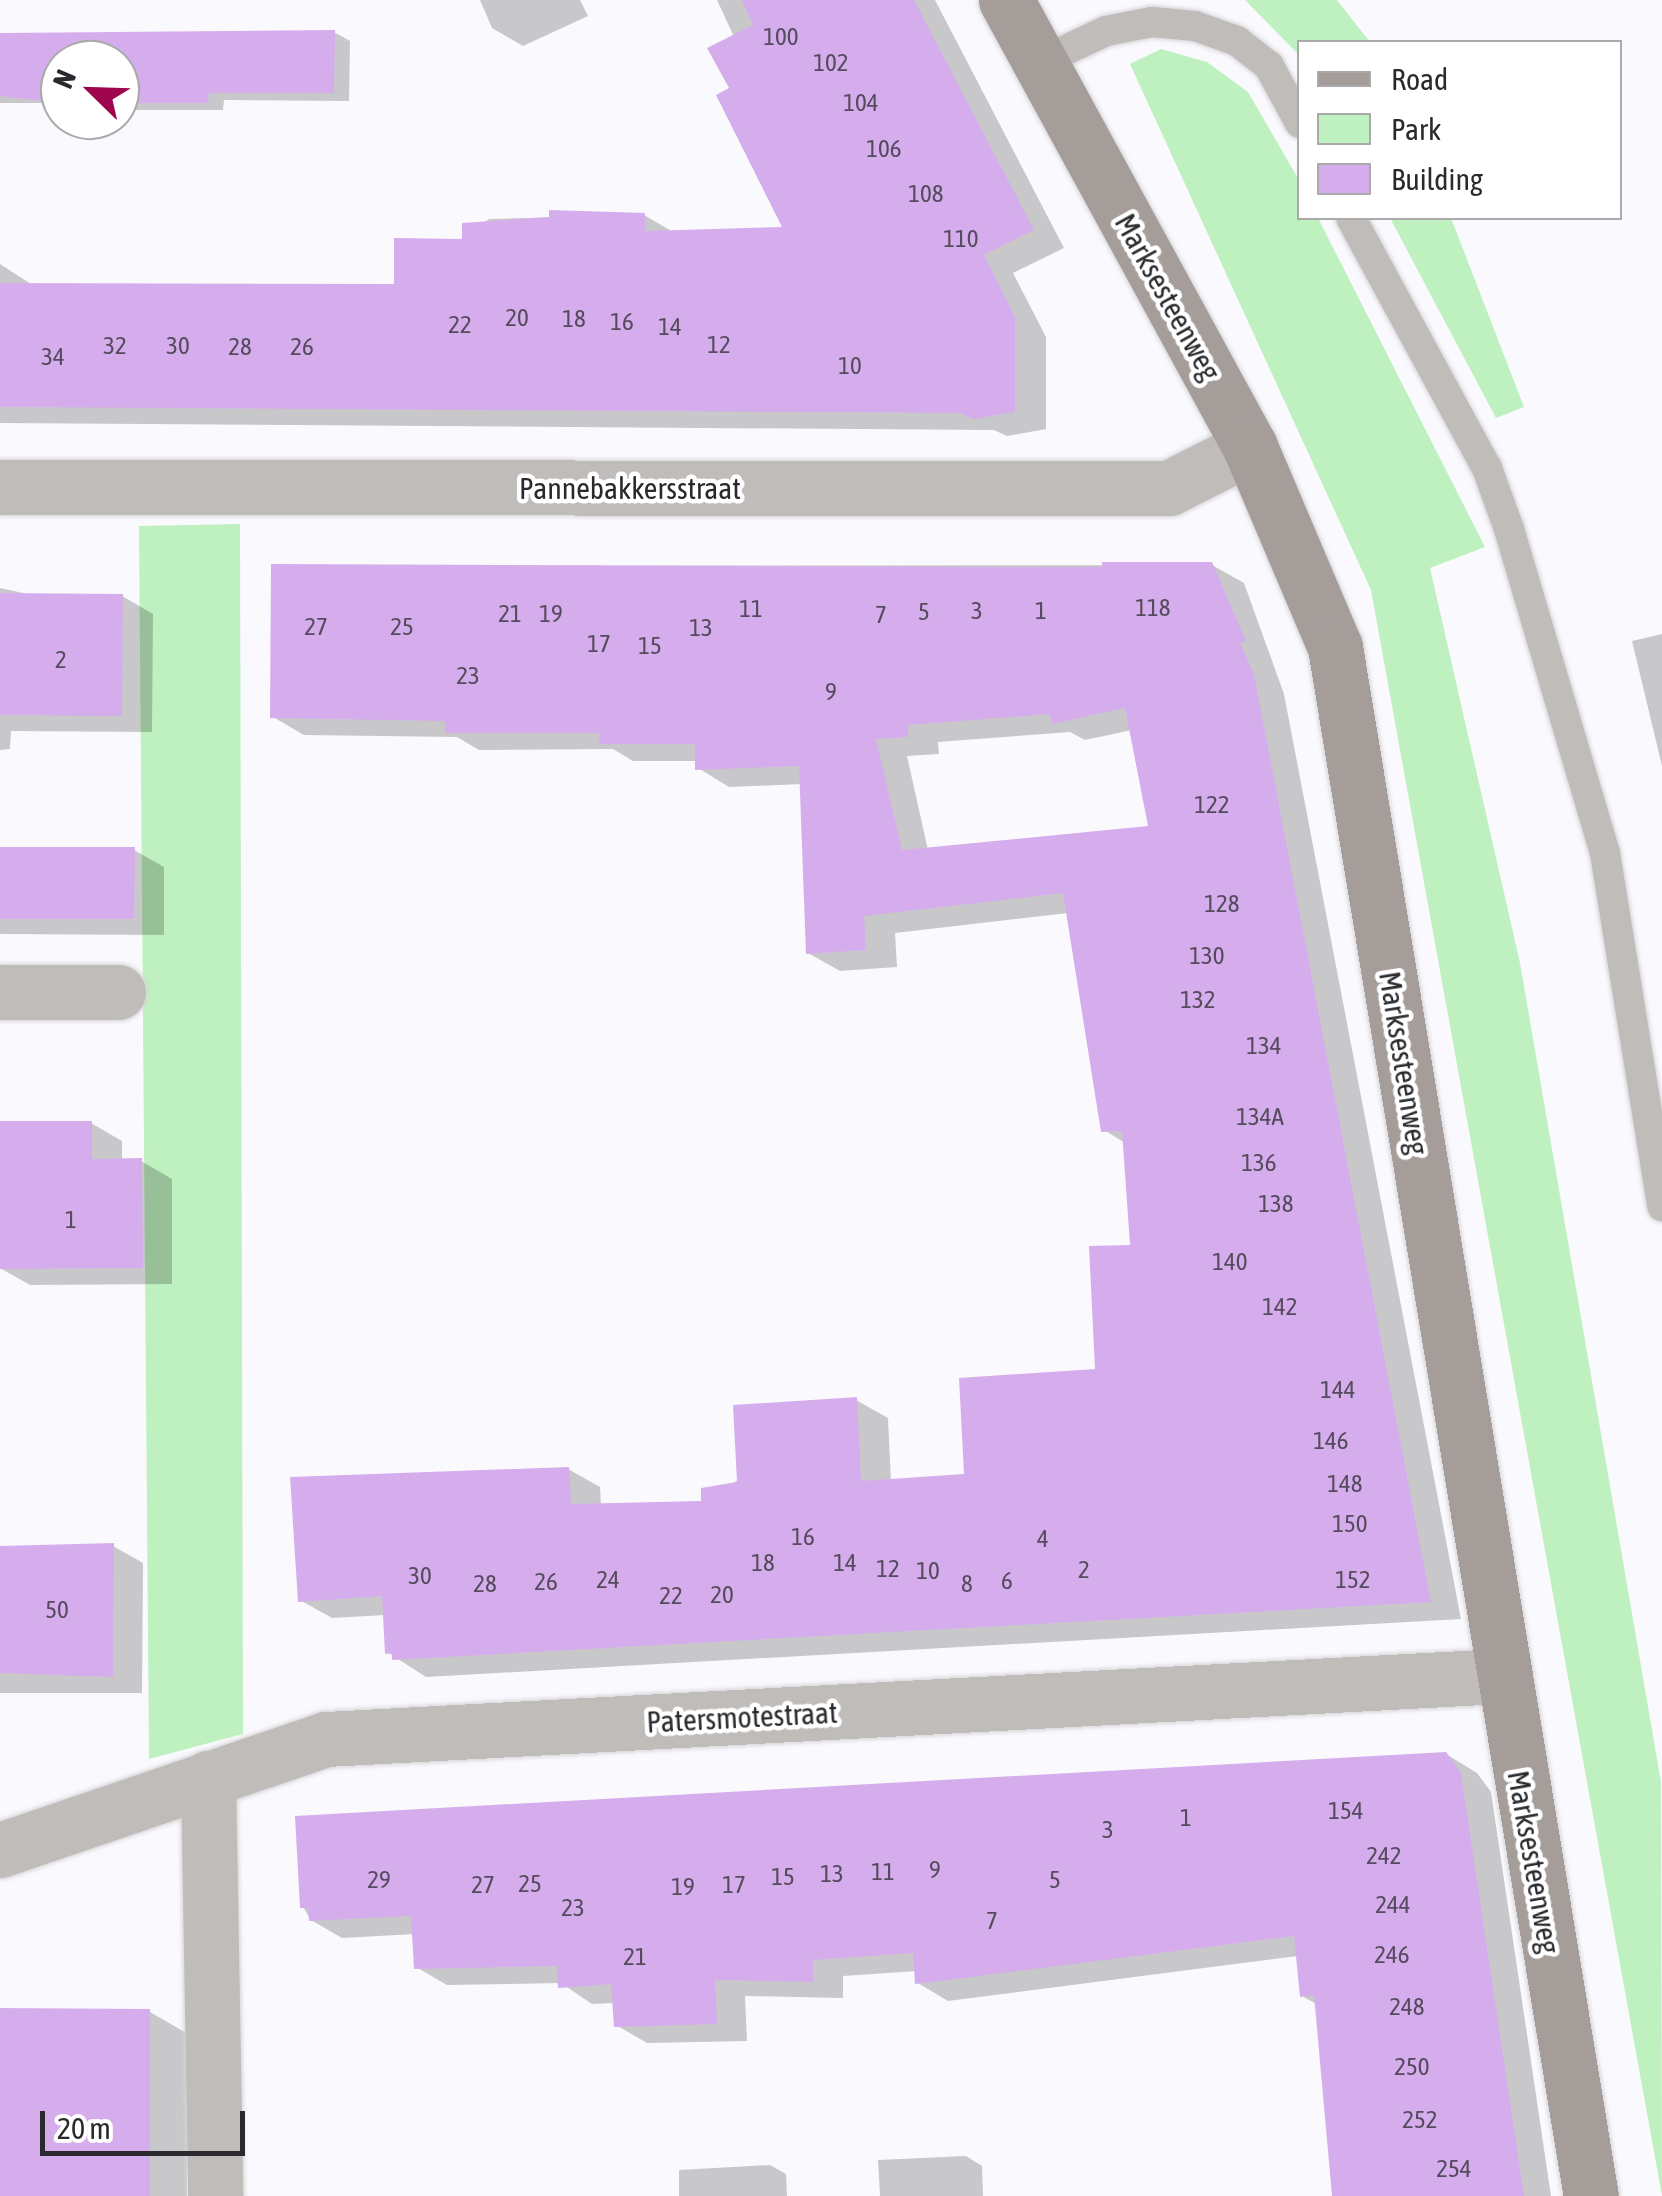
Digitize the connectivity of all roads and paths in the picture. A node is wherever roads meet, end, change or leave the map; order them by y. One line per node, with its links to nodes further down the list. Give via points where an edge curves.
1 (1006, 0): 2 (street, Marksesteenweg)
2 (1038, 63): 3 (lane, via 1106,31 1152,22 1195,26 1237,41 1269,66); 5 (street, Marksesteenweg)
3 (1297, 117)
4 (1352, 220): 9 (lane, via 1487,468 1509,529 1605,853)
5 (1250, 446): 6 (street, Pannebakkersstraat, via 1169,488); 10 (street, Marksesteenweg, via 1335,647)
6 (0, 486)
7 (0, 992): 8 (street)
8 (118, 992)
9 (1662, 1206)
10 (1502, 1676): 11 (street, Patersmotestraat, via 326,1739); 14 (street, Marksesteenweg)
11 (208, 1778): 12 (street, Patersmotestraat); 13 (street)
12 (0, 1850)
13 (214, 2196)
14 (1591, 2196)

